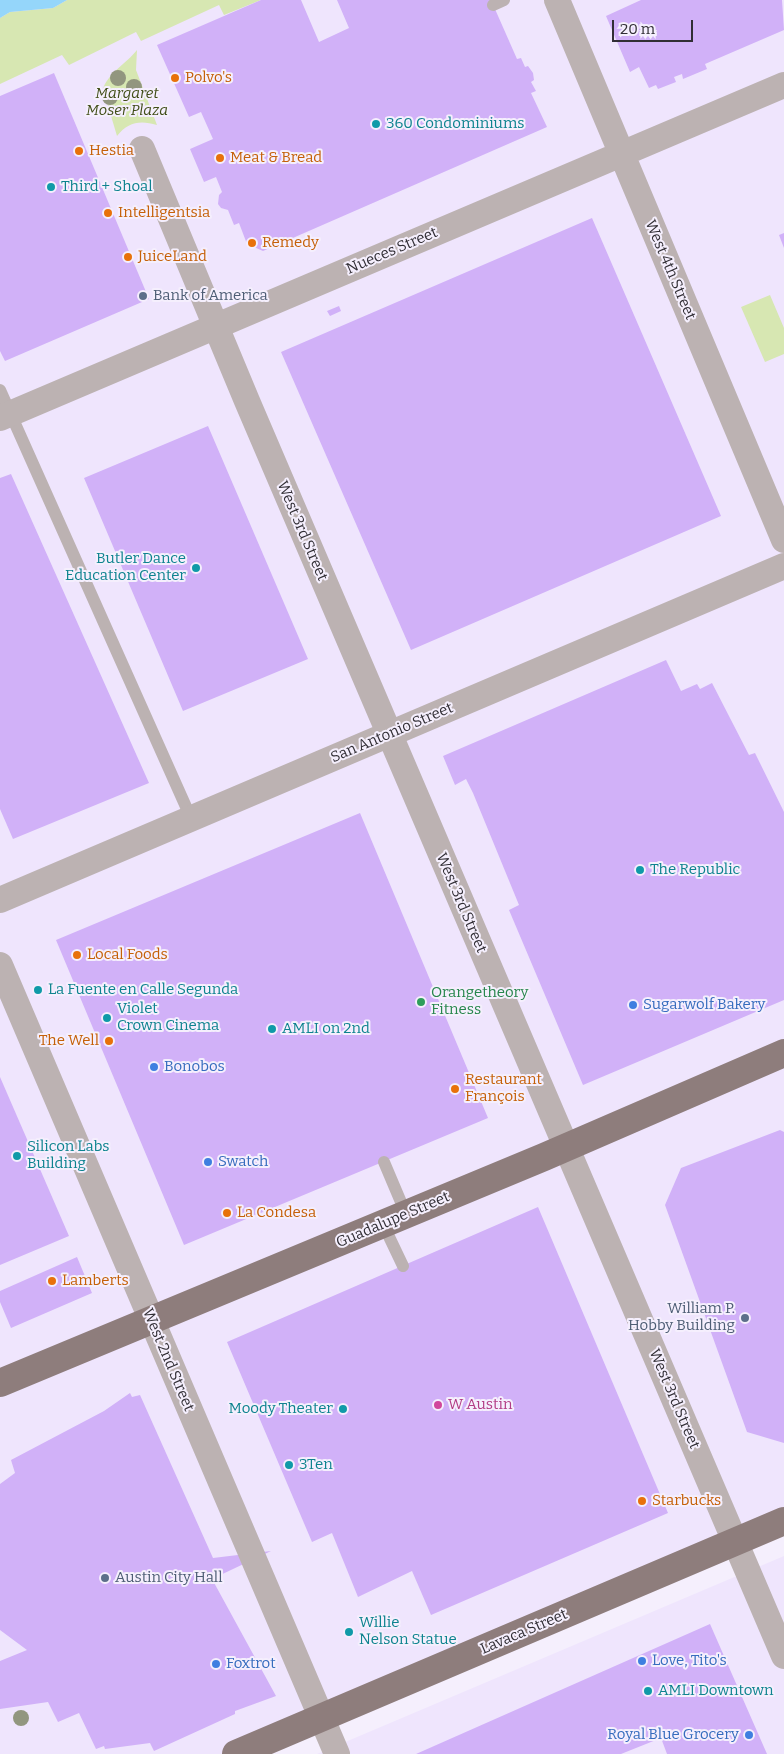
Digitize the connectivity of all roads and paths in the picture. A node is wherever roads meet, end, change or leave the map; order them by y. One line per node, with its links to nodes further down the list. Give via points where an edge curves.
1 (557, 0): 4 (street, West 4th Street)
2 (784, 84): 4 (street, Nueces Street)
3 (142, 149): 5 (street, West 3rd Street)
4 (621, 154): 5 (street, Nueces Street); 8 (street, West 4th Street)
5 (214, 325): 7 (street, Nueces Street); 10 (street, West 3rd Street)
6 (0, 390): 7 (lane)
7 (5, 416): 11 (lane)
8 (784, 540)
9 (784, 566): 10 (street, San Antonio Street)
10 (389, 734): 11 (street, San Antonio Street); 15 (street, West 3rd Street)
11 (191, 818): 12 (street, San Antonio Street)
12 (0, 900)
13 (0, 965): 19 (street, West 2nd Street)
14 (784, 1053): 15 (main road, Guadalupe Street)
15 (565, 1147): 17 (main road, Guadalupe Street); 22 (street, West 3rd Street)
16 (384, 1162): 17 (lane)
17 (395, 1219): 18 (lane); 19 (main road, Guadalupe Street)
18 (402, 1266)
19 (152, 1321): 20 (main road, Guadalupe Street); 24 (street, West 2nd Street)
20 (0, 1383)
21 (784, 1521): 22 (main road, Lavaca Street)
22 (735, 1542): 23 (street, West 3rd Street); 24 (main road, Lavaca Street)
23 (784, 1656)
24 (321, 1718): 25 (main road, Lavaca Street); 26 (street, West 2nd Street)
25 (236, 1754)
26 (337, 1754)

